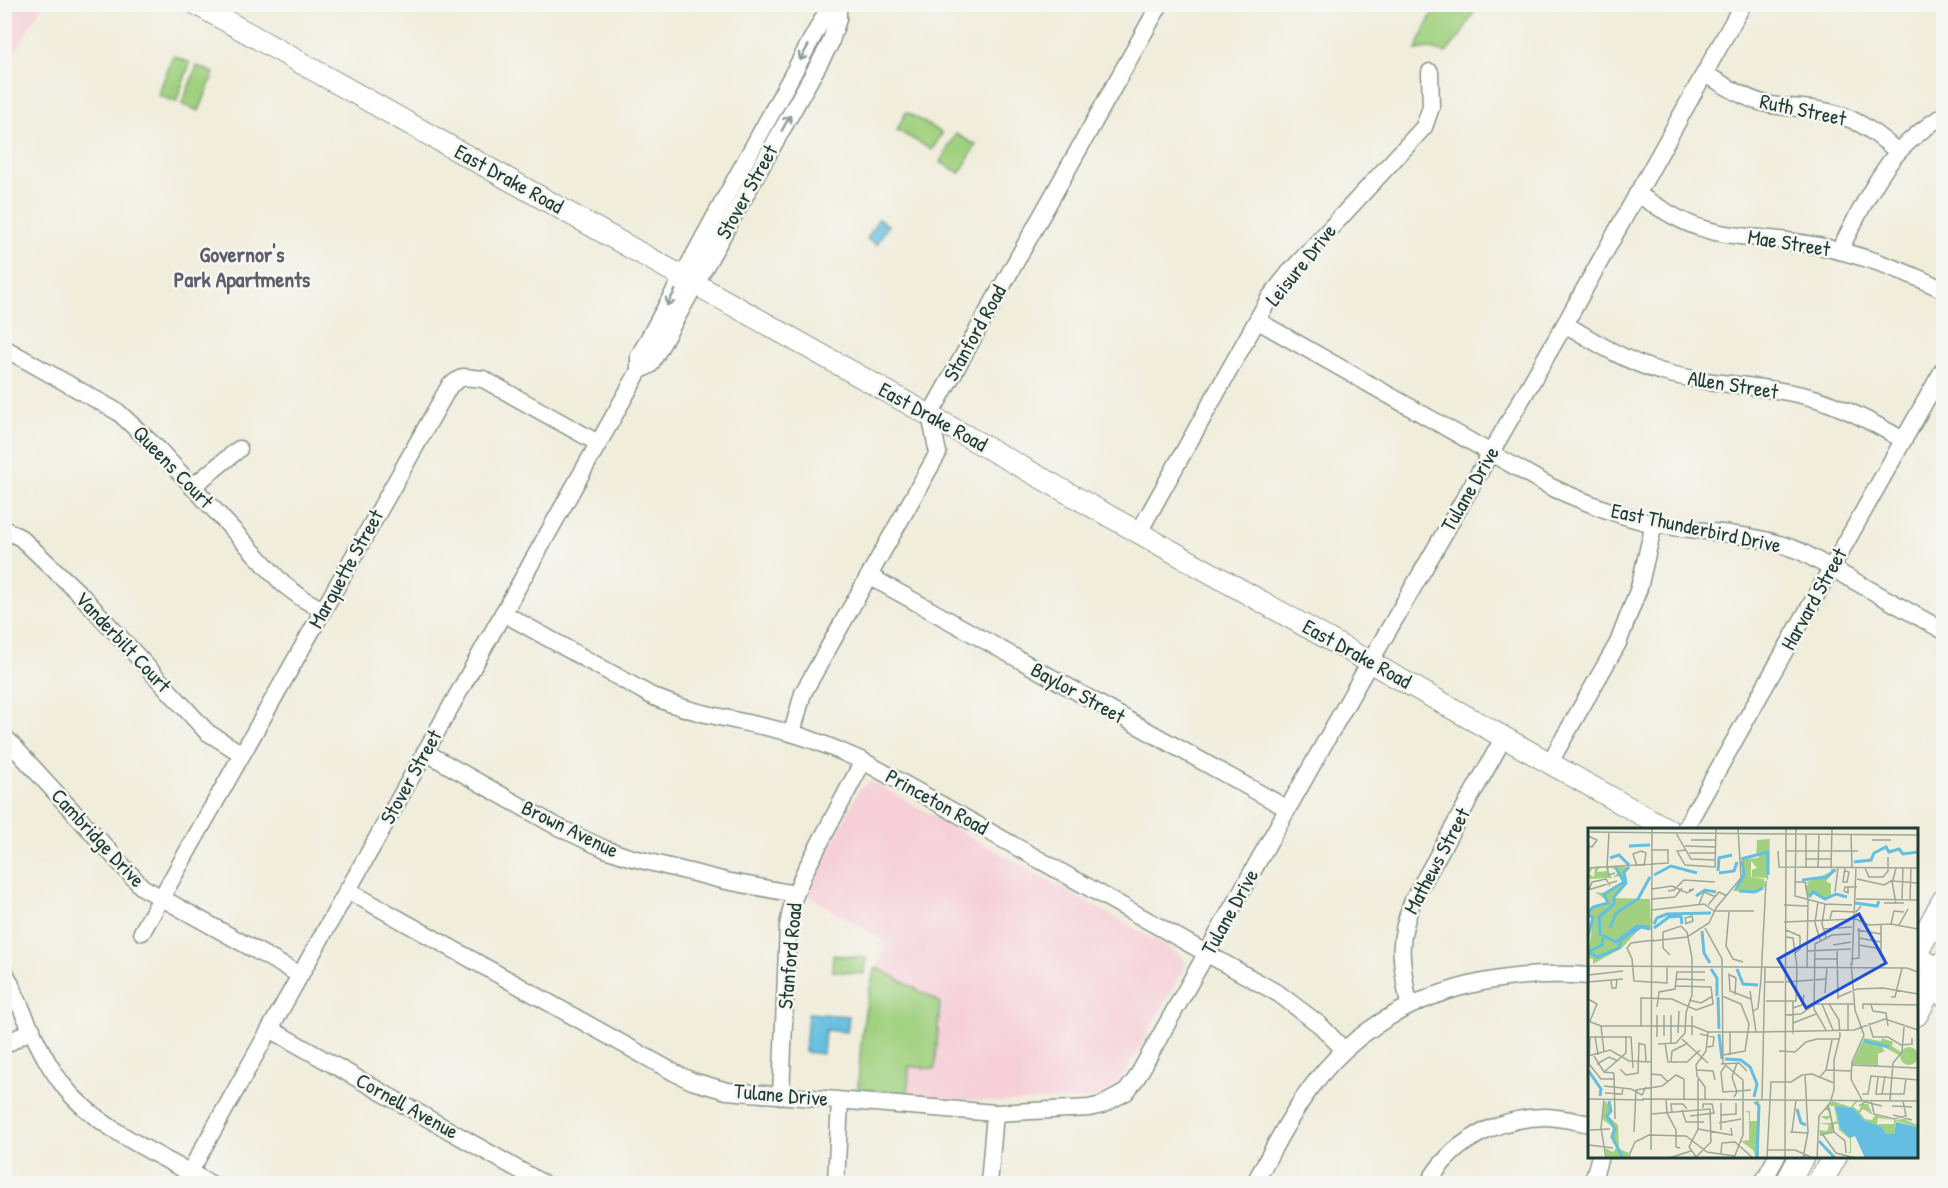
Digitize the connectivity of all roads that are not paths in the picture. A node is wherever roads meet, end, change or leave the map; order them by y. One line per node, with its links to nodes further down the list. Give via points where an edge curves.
1 (196, 4): 11 (main road, East Drake Road)
2 (837, 4): 11 (street, Stover Street, via 838,19 830,44)
3 (1160, 4): 17 (street, Stanford Road)
4 (1743, 4): 6 (street, Tulane Drive)
5 (1430, 72): 13 (street, Leisure Drive, via 1431,107 1424,127 1288,273)
6 (1705, 74): 8 (street, Ruth Street, via 1766,104 1849,117); 9 (street, Tulane Drive)
7 (1944, 115): 8 (street)
8 (1898, 152): 10 (street)
9 (1637, 194): 10 (street, Mae Street, via 1702,228); 14 (street, Tulane Drive)
10 (1839, 251): 12 (street, Mae Street, via 1890,266)
11 (689, 280): 17 (main road, East Drake Road); 19 (street, Stover Street, via 650,364 639,371)
12 (1944, 290)
13 (1258, 321): 21 (street, East Thunderbird Drive); 25 (street, Leisure Drive)
14 (1565, 324): 18 (street, Allen Street, via 1621,356 1657,370 1815,399 1843,408); 21 (street, Tulane Drive)
15 (4, 348): 22 (street, Queens Court, via 118,412)
16 (1944, 368): 18 (street, Harvard Street)
17 (930, 415): 25 (main road, East Drake Road); 27 (street, via 938,453)
18 (1903, 440): 26 (street, Harvard Street)
19 (598, 443): 28 (street, Marquette Street, via 483,379 463,376 450,385); 29 (street, Stover Street)
20 (239, 449): 22 (street)
21 (1491, 454): 23 (street, East Thunderbird Drive, via 1588,504); 31 (street, Tulane Drive)
22 (192, 487): 28 (street, Queens Court, via 283,584)
23 (1654, 524): 26 (street, East Thunderbird Drive, via 1762,538); 38 (street, via 1639,588 1618,643)
24 (4, 529): 36 (street, Vanderbilt Court, via 21,538 81,595 207,732)
25 (1139, 532): 31 (main road, East Drake Road)
26 (1832, 568): 30 (street, East Thunderbird Drive); 41 (street, Harvard Street)
27 (869, 576): 32 (street, via 803,693); 39 (street, Baylor Street)
28 (323, 610): 36 (street, Marquette Street)
29 (503, 613): 32 (street, Princeton Road, via 672,705); 35 (street, Stover Street)
30 (1944, 631)
31 (1370, 662): 34 (main road, East Drake Road); 39 (street, Tulane Drive)
32 (792, 733): 37 (street, Princeton Road)
33 (4, 736): 44 (street, Cambridge Drive, via 136,882)
34 (1504, 736): 38 (main road, East Drake Road); 54 (street, Mathews Street, via 1406,918 1401,953)
35 (425, 752): 42 (street, Stover Street); 43 (street, Brown Avenue, via 605,849 726,881)
36 (242, 754): 44 (street, Marquette Street)
37 (863, 761): 43 (street, Stanford Road); 48 (street, Princeton Road)
38 (1550, 762): 40 (main road, East Drake Road)
39 (1288, 809): 48 (street, Tulane Drive)
40 (1666, 828)
41 (1685, 828)
42 (347, 890): 51 (street, Stover Street); 60 (street, Tulane Drive, via 675,1074 719,1089)
43 (795, 894): 60 (street, Stanford Road, via 788,926)
44 (161, 899): 46 (street, Marquette Street); 51 (street, Cambridge Drive)
45 (1944, 901): 47 (highway)
46 (142, 932)
47 (1918, 952)
48 (1207, 953): 59 (street, Princeton Road, via 1295,1005); 62 (street, Tulane Drive, via 1126,1092 1089,1108)
49 (1918, 955): 53 (main road)
50 (4, 970): 56 (street)
51 (300, 975): 57 (street, Stover Street)
52 (1588, 976): 54 (street, via 1541,974 1505,978 1475,983)
53 (1936, 978): 55 (highway)
54 (1409, 1005): 59 (street)
55 (1918, 1012)
56 (32, 1029): 58 (street); 68 (street, via 50,1066 76,1101)
57 (270, 1029): 68 (street, Stover Street); 70 (street, Cornell Avenue)
58 (4, 1046)
59 (1344, 1050): 73 (street, via 1310,1088)
60 (781, 1096): 61 (street, Tulane Drive)
61 (840, 1101): 62 (street, Tulane Drive); 71 (street)
62 (995, 1113): 72 (street)
63 (1588, 1124): 74 (street, via 1545,1117 1493,1127 1457,1149)
64 (1599, 1158): 75 (street)
65 (1776, 1158): 76 (street)
66 (1801, 1158): 77 (highway)
67 (1834, 1158): 78 (highway)
68 (186, 1178): 69 (street)
69 (211, 1184)
70 (544, 1184)
71 (836, 1184)
72 (989, 1184)
73 (1254, 1184)
74 (1428, 1184)
75 (1592, 1184)
76 (1762, 1184)
77 (1787, 1184)
78 (1819, 1184)

